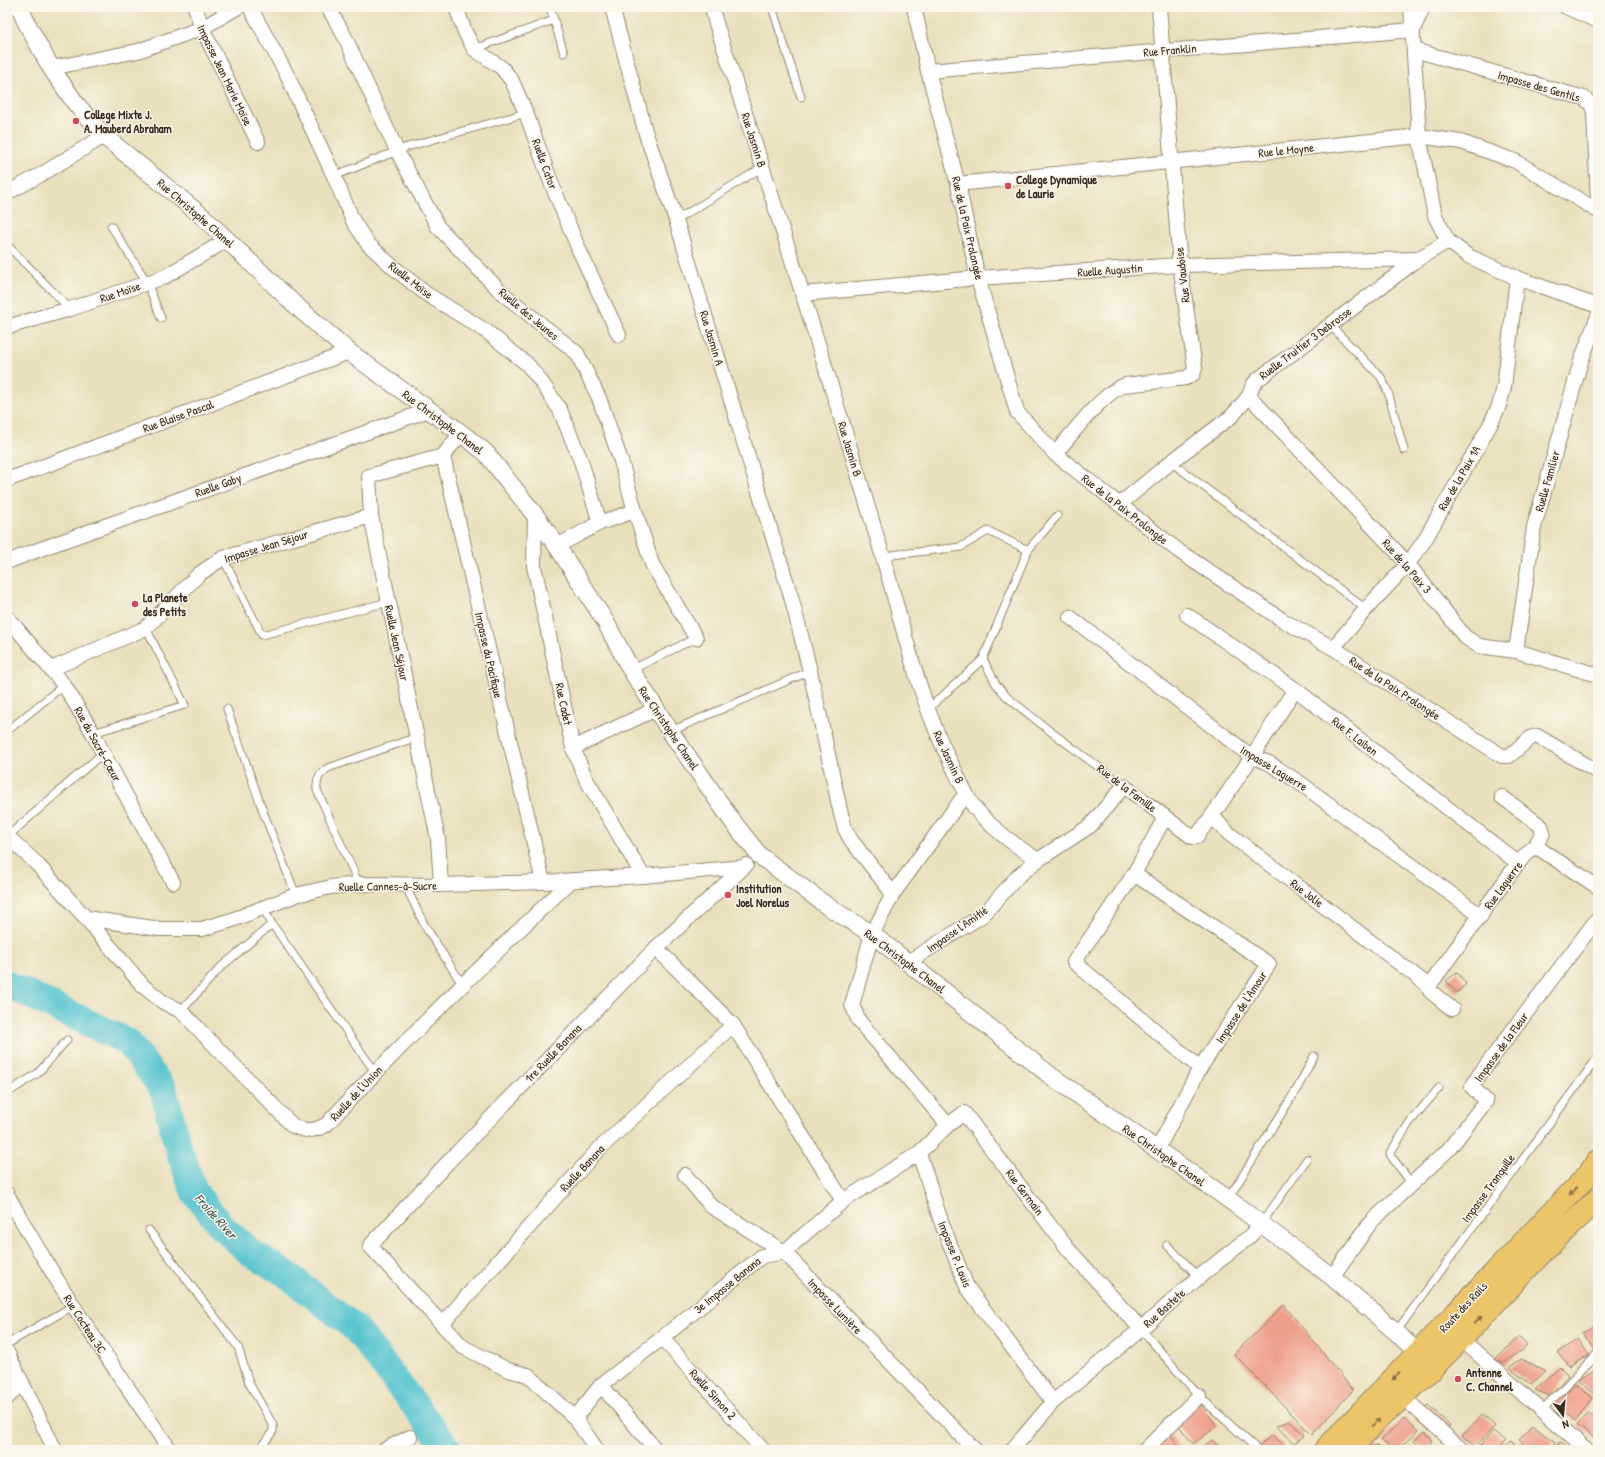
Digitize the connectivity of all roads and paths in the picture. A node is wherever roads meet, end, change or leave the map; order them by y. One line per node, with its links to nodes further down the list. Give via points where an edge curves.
1 (20, 7): 24 (street, Rue Christophe Chanel)
2 (195, 7): 18 (street, Impasse Jean Marie Moïse)
3 (238, 7): 18 (street)
4 (250, 7): 34 (street, Ruelle Moïse, via 286,73)
5 (328, 7): 31 (street, Ruelle des Jeunes, via 345,37)
6 (456, 7): 20 (street, Ruelle Cator)
7 (550, 7): 17 (lane)
8 (612, 7): 39 (street, Rue Jasmin A, via 646,134)
9 (712, 7): 33 (street, Rue Jasmin B)
10 (772, 7): 26 (lane)
11 (914, 7): 25 (street, Rue de la Paix Prolongée)
12 (1159, 7): 22 (street, Rue Vaudoise)
13 (1411, 7): 19 (street)
14 (1423, 7): 19 (street)
15 (1566, 7): 16 (street)
16 (1594, 15)
17 (554, 20): 20 (lane); 23 (lane)
18 (202, 28): 24 (street, via 138,52); 30 (street, Impasse Jean Marie Moïse)
19 (1413, 30): 21 (street); 22 (street, Rue Franklin)
20 (474, 49): 27 (street, Ruelle Cator, via 502,68 512,81)
21 (1414, 50): 29 (street); 37 (street, Impasse des Gentils, via 1584,98 1592,105 1594,114)
22 (1163, 51): 25 (street, Rue Franklin); 32 (street, Rue Vaudoise)
23 (564, 53)
24 (52, 68): 28 (street, Rue Christophe Chanel, via 76,104)
25 (928, 71): 35 (street, Rue de la Paix Prolongée)
26 (801, 97)
27 (526, 113): 31 (lane); 56 (street, Ruelle Cator, via 552,186)
28 (104, 136): 36 (street); 41 (street, Rue Christophe Chanel, via 202,216)
29 (1419, 136): 32 (street, Rue le Moyne); 38 (street, Rue le Moyne, via 1460,142 1516,161); 42 (street, via 1435,216)
30 (258, 142)
31 (397, 151): 34 (lane); 67 (street, Ruelle des Jeunes, via 438,227 502,292 577,353 599,398 621,461)
32 (1172, 162): 35 (street, Rue le Moyne); 45 (street, Rue Vaudoise)
33 (763, 167): 39 (lane); 49 (street, Rue Jasmin B)
34 (334, 176): 71 (street, Ruelle Moïse, via 353,221 368,244 425,293 486,331 527,364 540,380 560,410 581,461)
35 (958, 184): 46 (street, Rue de la Paix Prolongée)
36 (7, 193)
37 (1598, 201)
38 (1598, 210)
39 (676, 220): 90 (street, Rue Jasmin A, via 792,600)
40 (111, 226): 48 (lane)
41 (227, 240): 48 (street, Rue Moïse, via 164,277); 57 (street, Rue Christophe Chanel)
42 (1448, 241): 44 (street, Ruelle Truitier 3 Debrosse); 47 (street, via 1468,256)
43 (7, 245): 51 (lane)
44 (1418, 258): 45 (street, Ruelle Augustin); 54 (street, Ruelle Truitier 3 Debrosse)
45 (1180, 265): 46 (street, Ruelle Augustin); 62 (street, Rue Vaudoise, via 1195,368 1193,374 1186,378 1117,388 1102,400)
46 (978, 278): 49 (street, Ruelle Augustin); 62 (street, Rue de la Paix Prolongée, via 1017,412)
47 (1517, 278): 50 (street); 77 (street, Rue de la Paix 1A, via 1504,387 1499,406 1424,541)
48 (148, 282): 51 (street, Rue Moïse); 53 (lane)
49 (802, 294): 74 (street, Rue Jasmin B)
50 (1598, 306)
51 (70, 309): 55 (street, Rue Moïse)
52 (1598, 316): 86 (street, Ruelle Familier, via 1581,361 1534,527)
53 (161, 318)
54 (1329, 324): 58 (street, Ruelle Truitier 3 Debrosse, via 1257,380); 61 (lane, via 1381,377 1388,392)
55 (7, 327)
56 (619, 335)
57 (349, 352): 59 (street, Rue Christophe Chanel); 65 (street, Rue Blaise Pascal)
58 (1249, 396): 64 (street, Ruelle Truitier 3 Debrosse, via 1232,416); 77 (street, Rue de la Paix 3)
59 (429, 410): 60 (street, Rue Christophe Chanel); 76 (street, Ruelle Gaby)
60 (462, 433): 63 (street); 68 (street, Rue Christophe Chanel, via 486,453)
61 (1404, 450)
62 (1054, 454): 66 (street, Rue de la Paix Prolongée)
63 (443, 456): 69 (street, Ruelle Jean Séjour, via 369,476); 120 (street, Impasse du Pacifique)
64 (1171, 462): 66 (street, Ruelle Truitier 3 Debrosse); 79 (lane)
65 (7, 480)
66 (1120, 504): 85 (street, Rue de la Paix Prolongée, via 1180,552 1284,621)
67 (634, 511): 71 (street); 84 (street, Ruelle des Jeunes, via 652,564)
68 (535, 515): 72 (street, Rue Christophe Chanel); 101 (street, Rue Cadet, via 534,566)
69 (371, 516): 75 (street, Impasse Jean Séjour); 78 (street, Ruelle Jean Séjour)
70 (1057, 516): 73 (lane)
71 (600, 523): 72 (street)
72 (557, 546): 89 (street, Rue Christophe Chanel, via 605,621)
73 (1028, 550): 74 (lane, via 988,531 961,547); 87 (lane)
74 (883, 556): 96 (street, Rue Jasmin B)
75 (223, 558): 78 (lane, via 262,635); 83 (street, Impasse Jean Séjour, via 199,574)
76 (7, 562)
77 (1408, 564): 79 (street, Rue de la Paix 1A); 86 (street, Rue de la Paix 3, via 1465,637 1479,646)
78 (388, 602): 100 (street, Ruelle Jean Séjour)
79 (1366, 609): 85 (street, Rue de la Paix 1A)
80 (1187, 615): 93 (street, Rue F. Laiben)
81 (7, 617): 88 (street, Rue du Sacré-Cœur)
82 (1070, 617): 103 (street, Impasse Laguerre)
83 (146, 628): 88 (street, Impasse Jean Séjour); 99 (lane, via 185,705)
84 (696, 638): 89 (lane)
85 (1333, 648): 104 (street, Rue de la Paix Prolongée, via 1502,756 1508,756 1532,737 1537,736)
86 (1516, 651): 91 (street, Rue de la Paix 3)
87 (983, 659): 96 (lane); 105 (lane, Rue de la Famille, via 996,684 1007,697)
88 (51, 669): 92 (street, Rue du Sacré-Cœur)
89 (631, 670): 95 (street, Rue Christophe Chanel)
90 (810, 671): 98 (lane); 125 (street, Rue Jasmin A, via 845,829)
91 (1598, 675)
92 (64, 685): 97 (lane); 99 (street, Rue du Sacré-Cœur)
93 (1294, 689): 103 (street); 114 (street, Rue F. Laiben)
94 (227, 709): 126 (lane)
95 (656, 709): 98 (street, Rue Christophe Chanel); 101 (street)
96 (927, 710): 106 (street, Rue Jasmin B)
97 (7, 731)
98 (670, 731): 112 (street, Rue Christophe Chanel)
99 (93, 733): 102 (street, Rue du Sacré-Cœur)
100 (417, 737): 121 (lane, via 328,768 321,772 316,782 316,790); 123 (street, Ruelle Jean Séjour, via 438,839)
101 (573, 748): 117 (street, Rue Cadet, via 586,779)
102 (102, 753): 110 (lane); 119 (street, Rue du Sacré-Cœur)
103 (1252, 758): 108 (street); 128 (street, Impasse Laguerre, via 1269,763 1300,783)
104 (1598, 772)
105 (1124, 786): 109 (street, Rue de la Famille); 113 (street, Impasse l'Amitié, via 1090,826)
106 (966, 793): 113 (street, Rue Jasmin B, via 974,808 1009,841); 125 (street)
107 (1502, 797): 111 (street, Rue Laguerre, via 1541,826 1543,833)
108 (1212, 816): 109 (street, via 1196,837 1192,837); 136 (street, Rue Jolie, via 1228,833)
109 (1165, 817): 116 (street, Rue de la Famille)
110 (7, 836): 129 (street)
111 (1534, 846): 114 (street, Rue Laguerre); 124 (street)
112 (759, 855): 115 (street); 132 (street, Rue Christophe Chanel, via 826,906)
113 (1038, 860): 134 (street, Impasse l'Amitié, via 1018,876 983,915)
114 (1518, 863): 128 (street, Rue Laguerre)
115 (744, 868): 117 (street, Ruelle Cannes-à-Sucre); 133 (street, 1re Ruelle Banana)
116 (1134, 874): 143 (street, Rue de la Famille, via 1074,962); 143 (street, Impasse de l'Amour, via 1269,964)
117 (643, 876): 118 (street, Ruelle Cannes-à-Sucre)
118 (571, 881): 120 (street, Ruelle Cannes-à-Sucre); 135 (street, Ruelle de l'Union)
119 (173, 882)
120 (543, 882): 123 (street, Ruelle Cannes-à-Sucre)
121 (359, 884): 122 (street, Ruelle Cannes-à-Sucre); 126 (street, Ruelle Cannes-à-Sucre)
122 (405, 885): 123 (street, Ruelle Cannes-à-Sucre); 135 (lane, via 424,926)
123 (441, 885)
124 (1598, 887)
125 (893, 894): 132 (street)
126 (296, 895): 127 (street, Ruelle Cannes-à-Sucre)
127 (263, 908): 129 (street, Ruelle Cannes-à-Sucre, via 202,928 160,929); 131 (lane)
128 (1481, 916): 136 (street, Rue Laguerre)
129 (86, 918): 138 (street, Ruelle de l'Union, via 143,986 163,1002)
130 (1598, 918): 153 (street, Impasse de la Fleur, via 1479,1075 1472,1087 1486,1101 1448,1149)
131 (272, 924): 138 (lane, via 221,967); 144 (lane)
132 (872, 934): 134 (street, Rue Christophe Chanel); 147 (street, via 852,1005 859,1021)
133 (656, 948): 139 (street); 165 (street, 1re Ruelle Banana, via 370,1246)
134 (908, 962): 148 (street, Rue Christophe Chanel, via 1051,1076)
135 (462, 984): 144 (street, Ruelle de l'Union)
136 (1429, 986): 137 (street, Rue Jolie, via 1430,991)
137 (1452, 1009)
138 (181, 1011): 144 (street, Ruelle de l'Union, via 294,1126 301,1130 316,1130 326,1125)
139 (733, 1025): 156 (street); 165 (street, Ruelle Banana, via 598,1150)
140 (67, 1040): 146 (lane, via 38,1073)
141 (1314, 1056): 155 (lane, via 1298,1087)
142 (1598, 1057): 167 (lane, Impasse Tranquille)
143 (1200, 1068): 148 (street, Impasse de l'Amour)
144 (375, 1072)
145 (1439, 1088): 153 (lane, via 1410,1122 1390,1153)
146 (7, 1092)
147 (948, 1125): 149 (street); 166 (street, Rue Germain, via 964,1113 1068,1249)
148 (1157, 1150): 155 (street, Rue Christophe Chanel)
149 (919, 1154): 156 (street); 179 (street, Impasse P. Louis, via 942,1224 967,1287)
150 (1307, 1159): 158 (lane, Rue Bastete)
151 (1598, 1161): 173 (main road, Route des Rails, one-way to 173)
152 (685, 1175): 161 (street, Impasse Lumière, via 711,1206)
153 (1412, 1184): 163 (street, Impasse de la Fleur, via 1371,1222)
154 (7, 1194): 164 (street, Rue Cocteau 3C)
155 (1228, 1199): 158 (street, Rue Christophe Chanel)
156 (843, 1201): 161 (street)
157 (1597, 1201): 169 (main road, Route des Rails, one-way to 157, via 1546,1248)
158 (1261, 1224): 162 (street, Rue Bastete, via 1249,1237); 163 (street, Rue Christophe Chanel)
159 (149, 1230): 185 (lane, via 238,1347 249,1383 273,1425 273,1430)
160 (1167, 1245): 162 (lane)
161 (784, 1252): 168 (street, 3e Impasse Banana, via 762,1256); 190 (street, Impasse Lumière)
162 (1199, 1277): 166 (street, Rue Bastete)
163 (1332, 1277): 167 (street, Rue Christophe Chanel)
164 (73, 1306): 170 (lane); 184 (street, Rue Cocteau 3C)
165 (442, 1324): 181 (street, via 463,1348 508,1370 528,1375)
166 (1141, 1329): 176 (lane, Rue Germain); 179 (street, Rue Bastete)
167 (1396, 1332): 173 (street, Rue Christophe Chanel)
168 (662, 1338): 175 (street, 3e Impasse Banana); 189 (street, Ruelle Simon 2)
169 (1461, 1339): 173 (main road, Route des Rails); 180 (street)
170 (7, 1344)
171 (7, 1352): 174 (street)
172 (1598, 1354): 180 (lane)
173 (1426, 1360): 177 (main road, Route des Rails); 194 (main road, Route des Rails, one-way to 194)
174 (22, 1382): 178 (street); 183 (street)
175 (601, 1385): 181 (street, 3e Impasse Banana); 188 (street)
176 (1199, 1396): 192 (street); 193 (lane, Rue Germain)
177 (1404, 1397): 195 (main road, Route des Rails, one-way to 177, via 1381,1416); 196 (street)
178 (7, 1398)
179 (1053, 1402): 191 (street, Rue Bastete)
180 (1542, 1410): 197 (street)
181 (575, 1418): 187 (street)
182 (410, 1436): 186 (street)
183 (55, 1450)
184 (170, 1450)
185 (260, 1450)
186 (384, 1450)
187 (597, 1450)
188 (656, 1450)
189 (763, 1450)
190 (975, 1450)
191 (1012, 1450)
192 (1144, 1450)
193 (1258, 1450)
194 (1325, 1450)
195 (1349, 1450)
196 (1462, 1450)
197 (1586, 1450)

